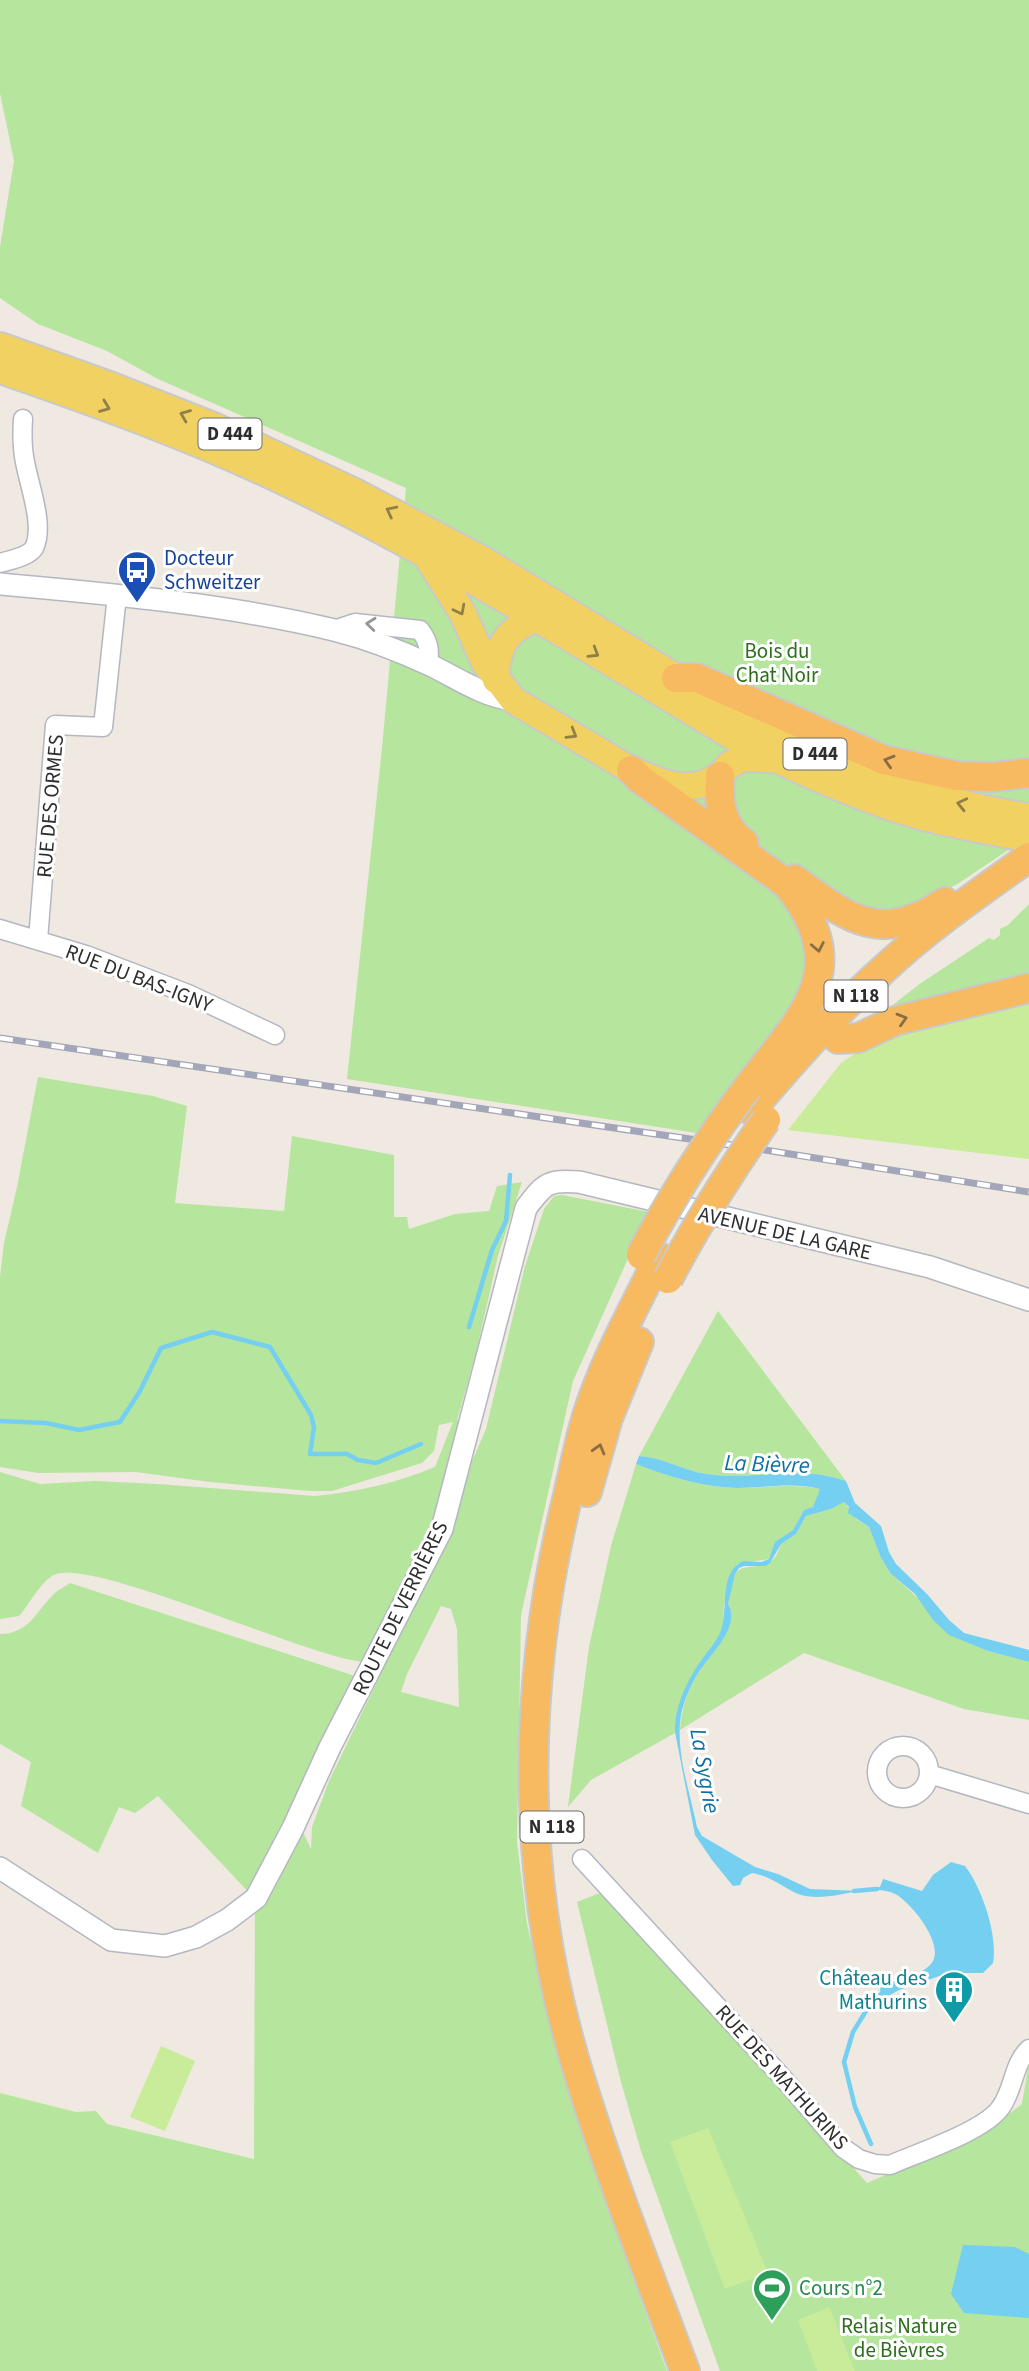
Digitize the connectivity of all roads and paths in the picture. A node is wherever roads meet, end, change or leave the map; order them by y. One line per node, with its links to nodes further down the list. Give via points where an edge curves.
1 (0, 346): 8 (main road, D 444, one-way to 1, via 452,542 268,450)
2 (0, 370): 4 (main road, D 444, one-way to 4, via 261,471)
3 (23, 419): 5 (street, via 22,442 37,539 33,550)
4 (424, 553): 8 (main road, D 444); 12 (main road, one-way to 12)
5 (0, 563)
6 (0, 584): 7 (street)
7 (117, 595): 9 (street); 21 (street, RUE DES ORMES, via 103,727 55,725)
8 (548, 612): 11 (main road, D 444); 12 (main road, via 519,625 499,649); 13 (main road, D 444, one-way to 13, via 740,741)
9 (334, 630): 10 (street); 10 (street, one-way to 9, via 427,639 420,630 355,623)
10 (428, 664): 12 (street, via 494,698)
11 (676, 678): 15 (highway, one-way to 11, via 957,776 884,760 697,678); 17 (main road, D 444, one-way to 11, via 943,800 836,764 756,726)
12 (505, 690): 14 (main road, one-way to 14)
13 (775, 759): 16 (main road, via 743,758); 18 (main road, D 444, via 889,806 948,822)
14 (631, 770): 16 (main road, via 678,786 704,784); 25 (highway, one-way to 25, via 787,884 812,923 820,964 810,1004)
15 (1029, 774)
16 (720, 776): 19 (highway, via 719,803 733,835 850,918 874,924 901,922 957,895)
17 (1029, 817)
18 (1027, 859): 19 (highway, N 118); 24 (highway, N 118)
19 (974, 895): 25 (highway, N 118, via 883,969)
20 (0, 929): 21 (street, RUE DU BAS-IGNY)
21 (38, 940): 23 (street, RUE DU BAS-IGNY, via 188,994)
22 (1029, 988): 24 (highway, one-way to 22, via 858,1038 895,1021)
23 (275, 1035)
24 (838, 1039): 25 (highway, N 118)
25 (755, 1106): 27 (highway, bridge, via 711,1136 673,1194)
26 (540, 1189): 28 (street, AVENUE DE LA GARE, via 555,1181 579,1182 930,1267); 32 (street, ROUTE DE VERRIÈRES, via 526,1208 442,1529 256,1898 196,1937 165,1946 111,1940)
27 (656, 1264): 34 (highway, N 118, via 610,1326 615,1348 587,1415 549,1577 532,1746 533,1803 543,1913 580,2080); 35 (highway, N 118, one-way to 27, via 596,2070 575,1987 553,1836 553,1699 562,1611 584,1501)
28 (1029, 1300)
29 (929, 1774): 30 (street)
30 (1029, 1804)
31 (582, 1859): 33 (street, RUE DES MATHURINS, via 843,2148 859,2159 890,2165 975,2129 1000,2110 1020,2057)
32 (0, 1868)
33 (1029, 2049)
34 (685, 2371)
35 (704, 2371)

